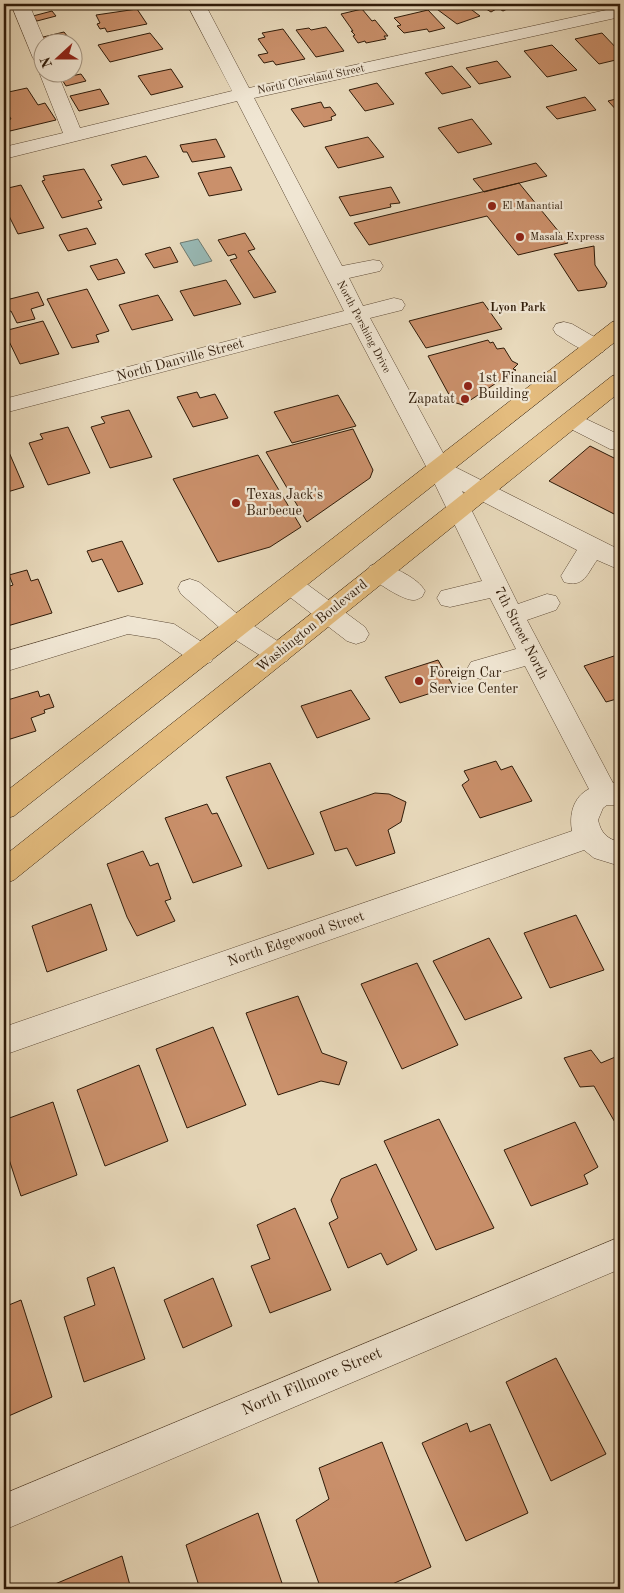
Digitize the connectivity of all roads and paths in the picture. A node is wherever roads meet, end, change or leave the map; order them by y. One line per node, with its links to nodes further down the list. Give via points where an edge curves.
1 (20, 4): 4 (street)
2 (196, 4): 6 (street, North Pershing Drive)
3 (620, 12): 6 (street, North Cleveland Street)
4 (32, 33)
5 (52, 82): 7 (street)
6 (243, 95): 7 (street, North Cleveland Street); 10 (street, North Pershing Drive)
7 (74, 136): 8 (street, North Cleveland Street)
8 (4, 153)
9 (373, 266): 10 (street)
10 (336, 274): 12 (street, North Pershing Drive)
11 (394, 305): 12 (street, North Danville Street)
12 (356, 314): 15 (street, North Danville Street); 22 (street, North Pershing Drive)
13 (620, 327): 16 (main road)
14 (564, 329): 16 (street)
15 (270, 337): 17 (street); 19 (street, North Danville Street)
16 (595, 347): 22 (main road)
17 (280, 357)
18 (620, 381): 20 (main road, Washington Boulevard)
19 (4, 406)
20 (571, 420): 21 (street); 23 (main road, Washington Boulevard)
21 (618, 443)
22 (440, 470): 23 (street); 24 (street, 7th Street North); 29 (main road)
23 (480, 492): 24 (main road, Washington Boulevard); 25 (street)
24 (457, 510): 27 (main road, Washington Boulevard); 30 (street, 7th Street North)
25 (593, 546): 26 (street); 28 (street)
26 (620, 561)
27 (379, 572): 32 (street); 35 (main road, Washington Boulevard)
28 (574, 576)
29 (290, 585): 35 (street); 37 (main road)
30 (497, 587): 33 (street); 36 (street, 7th Street North)
31 (190, 588): 37 (street)
32 (412, 591)
33 (450, 598)
34 (547, 603): 36 (street)
35 (328, 613): 38 (street); 39 (main road, Washington Boulevard)
36 (512, 616): 40 (street, 7th Street North)
37 (237, 628): 39 (street); 41 (main road)
38 (356, 634)
39 (278, 654): 48 (main road, Washington Boulevard)
40 (532, 654): 43 (street); 44 (street, 7th Street North)
41 (202, 655): 42 (street, via 165,631 128,624); 45 (main road)
42 (4, 662)
43 (480, 668)
44 (613, 794): 46 (street, via 594,799 587,807 583,826)
45 (4, 808)
46 (588, 837): 47 (street, via 604,850); 49 (street, North Edgewood Street)
47 (620, 854)
48 (4, 872)
49 (4, 1041)
50 (620, 1253): 51 (street, North Fillmore Street)
51 (4, 1512)

